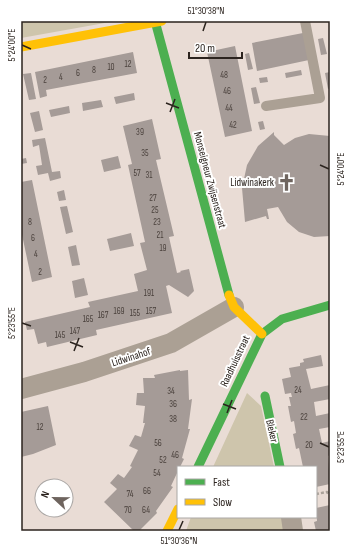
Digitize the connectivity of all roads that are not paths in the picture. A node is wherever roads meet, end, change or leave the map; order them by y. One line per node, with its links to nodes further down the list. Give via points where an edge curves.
1 (158, 21): 3 (street); 6 (street, Monseigneur Zwijsenstraat, via 226,288)
2 (305, 21): 4 (lane, via 320,98)
3 (21, 47)
4 (266, 106)
5 (330, 305): 7 (street, Raadhuisstraat, via 282,319)
6 (234, 307): 7 (street, Monseigneur Zwijsenstraat); 8 (street, Lidwinahof, via 171,343 84,372)
7 (262, 334): 10 (street, Raadhuisstraat)
8 (21, 389)
9 (264, 396): 11 (street, Bleker)
10 (198, 466)
11 (280, 466)
12 (177, 511): 14 (street)
13 (291, 518): 15 (street)
14 (168, 531)
15 (293, 531)

